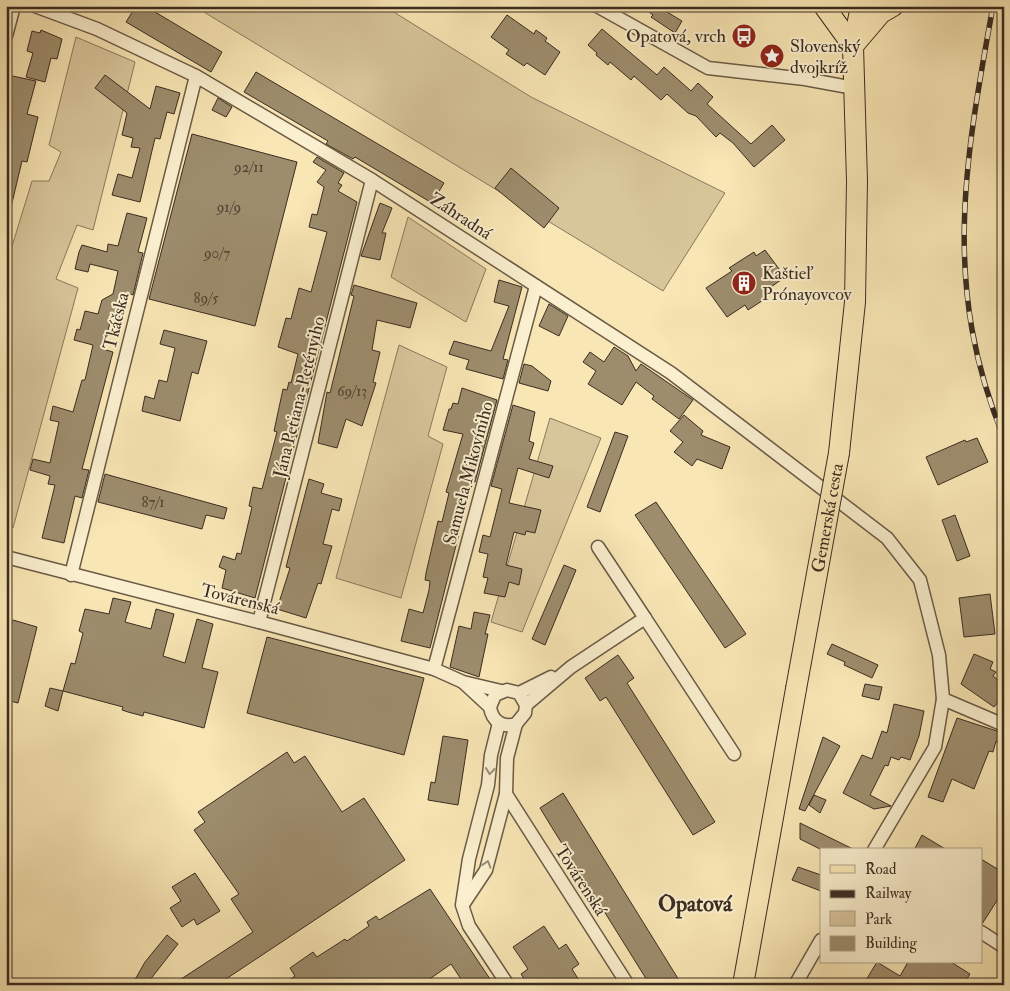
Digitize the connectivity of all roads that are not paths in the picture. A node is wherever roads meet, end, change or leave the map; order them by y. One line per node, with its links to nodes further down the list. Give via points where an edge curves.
1 (14, 6): 7 (street)
2 (35, 6): 9 (street, Záhradná, via 97,29)
3 (597, 6): 10 (street, via 708,68)
4 (824, 6): 8 (main road)
5 (862, 6): 8 (main road, Gemerská cesta)
6 (893, 6): 8 (main road, via 881,13)
7 (6, 36)
8 (853, 46): 10 (main road, Gemerská cesta)
9 (196, 76): 11 (street, Záhradná); 16 (street, Tkáčska)
10 (854, 88): 39 (main road, Gemerská cesta, bridge, via 856,293 839,453)
11 (372, 180): 12 (street, Záhradná); 18 (street, Jána Petiana-Petényiho)
12 (536, 286): 13 (street, Záhradná, via 671,372); 20 (street, Samuela Mikovíniho)
13 (840, 502): 24 (street, Gemerská cesta, via 887,538 920,580 938,655)
14 (598, 547): 17 (street)
15 (6, 557): 16 (street, Továrenská)
16 (71, 575): 18 (street, Továrenská)
17 (645, 618): 19 (street); 30 (street)
18 (260, 622): 20 (street, Továrenská)
19 (571, 667): 23 (street); 25 (street)
20 (434, 669): 21 (street, Továrenská)
21 (463, 682): 22 (street, Továrenská); 26 (street, Továrenská)
22 (501, 691): 23 (street, Továrenská); 26 (street, via 495,695)
23 (519, 693): 25 (street)
24 (943, 699): 29 (street); 32 (street, Gemerská cesta, via 935,747)
25 (526, 705): 28 (street, via 525,713)
26 (490, 707): 27 (street, Továrenská)
27 (499, 723): 28 (street); 33 (street, one-way to 33)
28 (516, 724): 31 (street, via 507,758)
29 (1004, 725)
30 (734, 754)
31 (506, 794): 33 (street, one-way to 31, via 486,870); 38 (street, Továrenská)
32 (875, 848)
33 (462, 905): 37 (street, via 469,926)
34 (982, 933): 36 (street)
35 (820, 942): 40 (street)
36 (1004, 947)
37 (508, 985)
38 (628, 985)
39 (743, 985)
40 (795, 985)

